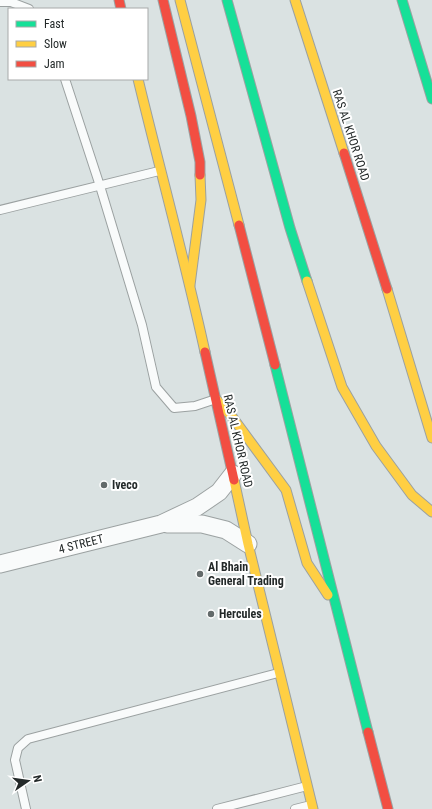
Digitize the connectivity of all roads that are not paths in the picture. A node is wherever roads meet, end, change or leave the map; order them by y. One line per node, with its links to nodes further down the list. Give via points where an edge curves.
1 (163, 0): 14 (main road, via 200,162 201,200)
2 (180, 0): 22 (main road)
3 (227, 0): 18 (main road, via 290,228 342,387 376,446 412,495)
4 (295, 0): 16 (main road, RAS AL KHOR ROAD)
5 (402, 0): 10 (main road)
6 (0, 2): 7 (lane, via 11,2)
7 (26, 8)
8 (65, 80): 12 (lane)
9 (138, 80): 11 (main road, RAS AL KHOR ROAD)
10 (432, 99)
11 (160, 171): 12 (lane); 14 (main road, RAS AL KHOR ROAD)
12 (100, 186): 13 (lane); 15 (lane, via 142,325 156,387 174,408 195,406)
13 (0, 210)
14 (190, 285): 15 (main road, RAS AL KHOR ROAD)
15 (216, 399): 17 (main road, RAS AL KHOR ROAD); 22 (main road, via 286,490 307,563)
16 (432, 438)
17 (233, 474): 19 (street, 4 STREET, via 214,496); 20 (main road, RAS AL KHOR ROAD)
18 (432, 512)
19 (161, 524): 20 (street, 4 STREET, via 202,524 226,530); 21 (street, 4 STREET)
20 (248, 544): 23 (main road, RAS AL KHOR ROAD)
21 (0, 564)
22 (338, 610): 29 (main road)
23 (279, 672): 24 (main road, RAS AL KHOR ROAD); 26 (lane, via 28,739 18,748 15,760)
24 (307, 786): 25 (main road, RAS AL KHOR ROAD); 27 (lane)
25 (312, 807): 28 (lane)
26 (26, 809)
27 (217, 809)
28 (295, 809)
29 (388, 809)

